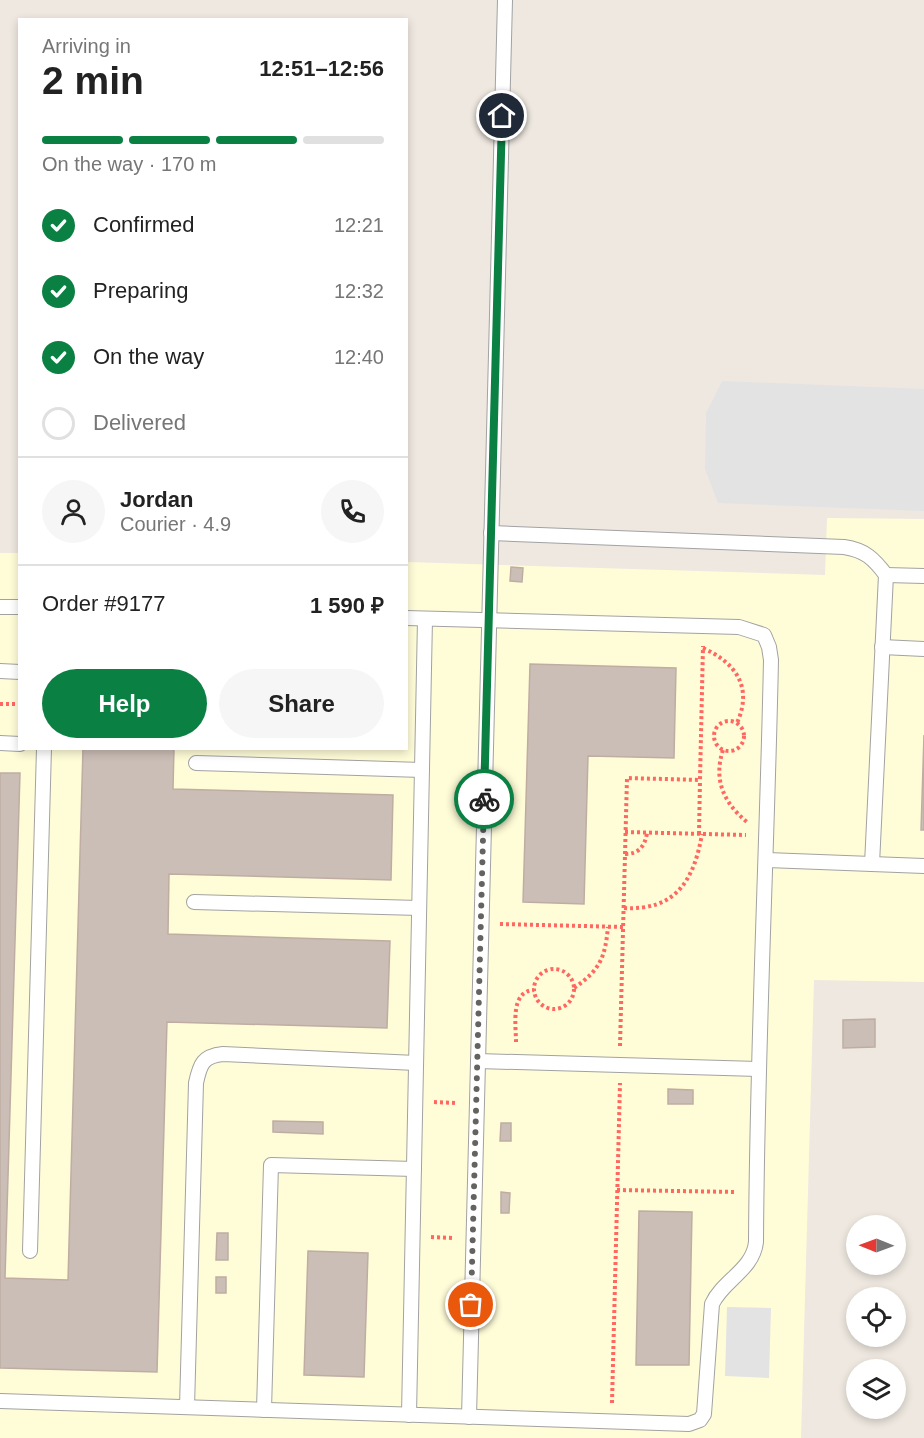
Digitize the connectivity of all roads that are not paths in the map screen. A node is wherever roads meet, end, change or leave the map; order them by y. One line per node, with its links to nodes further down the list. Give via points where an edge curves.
1 (505, 0): 2 (lane)
2 (491, 533): 3 (lane, via 854,548 871,556); 9 (lane)
3 (886, 575): 4 (lane); 10 (lane)
4 (924, 576)
5 (0, 607): 6 (lane)
6 (18, 607)
7 (408, 618): 8 (lane)
8 (425, 619): 9 (lane); 18 (lane)
9 (489, 620): 19 (lane, via 740,627 764,636 771,660); 24 (lane)
10 (882, 647): 11 (lane); 20 (lane)
11 (924, 649)
12 (0, 671): 13 (lane)
13 (18, 672)
14 (0, 743): 15 (lane)
15 (18, 744)
16 (44, 750): 28 (lane)
17 (196, 763): 18 (lane)
18 (422, 770): 23 (lane)
19 (767, 860): 20 (lane); 26 (lane)
20 (872, 864): 21 (lane)
21 (924, 866)
22 (195, 902): 23 (lane)
23 (419, 908): 25 (lane)
24 (478, 1061): 26 (lane); 33 (lane)
25 (416, 1063): 27 (lane); 30 (lane, via 223,1054 203,1061 196,1083)
26 (758, 1069): 33 (lane, via 754,1253 717,1294 710,1311 704,1414 700,1420 689,1424)
27 (414, 1169): 31 (lane, via 271,1165); 32 (lane)
28 (30, 1251)
29 (0, 1401): 30 (lane)
30 (187, 1407): 31 (lane)
31 (264, 1410): 32 (lane)
32 (409, 1415): 33 (lane)
33 (469, 1417)

